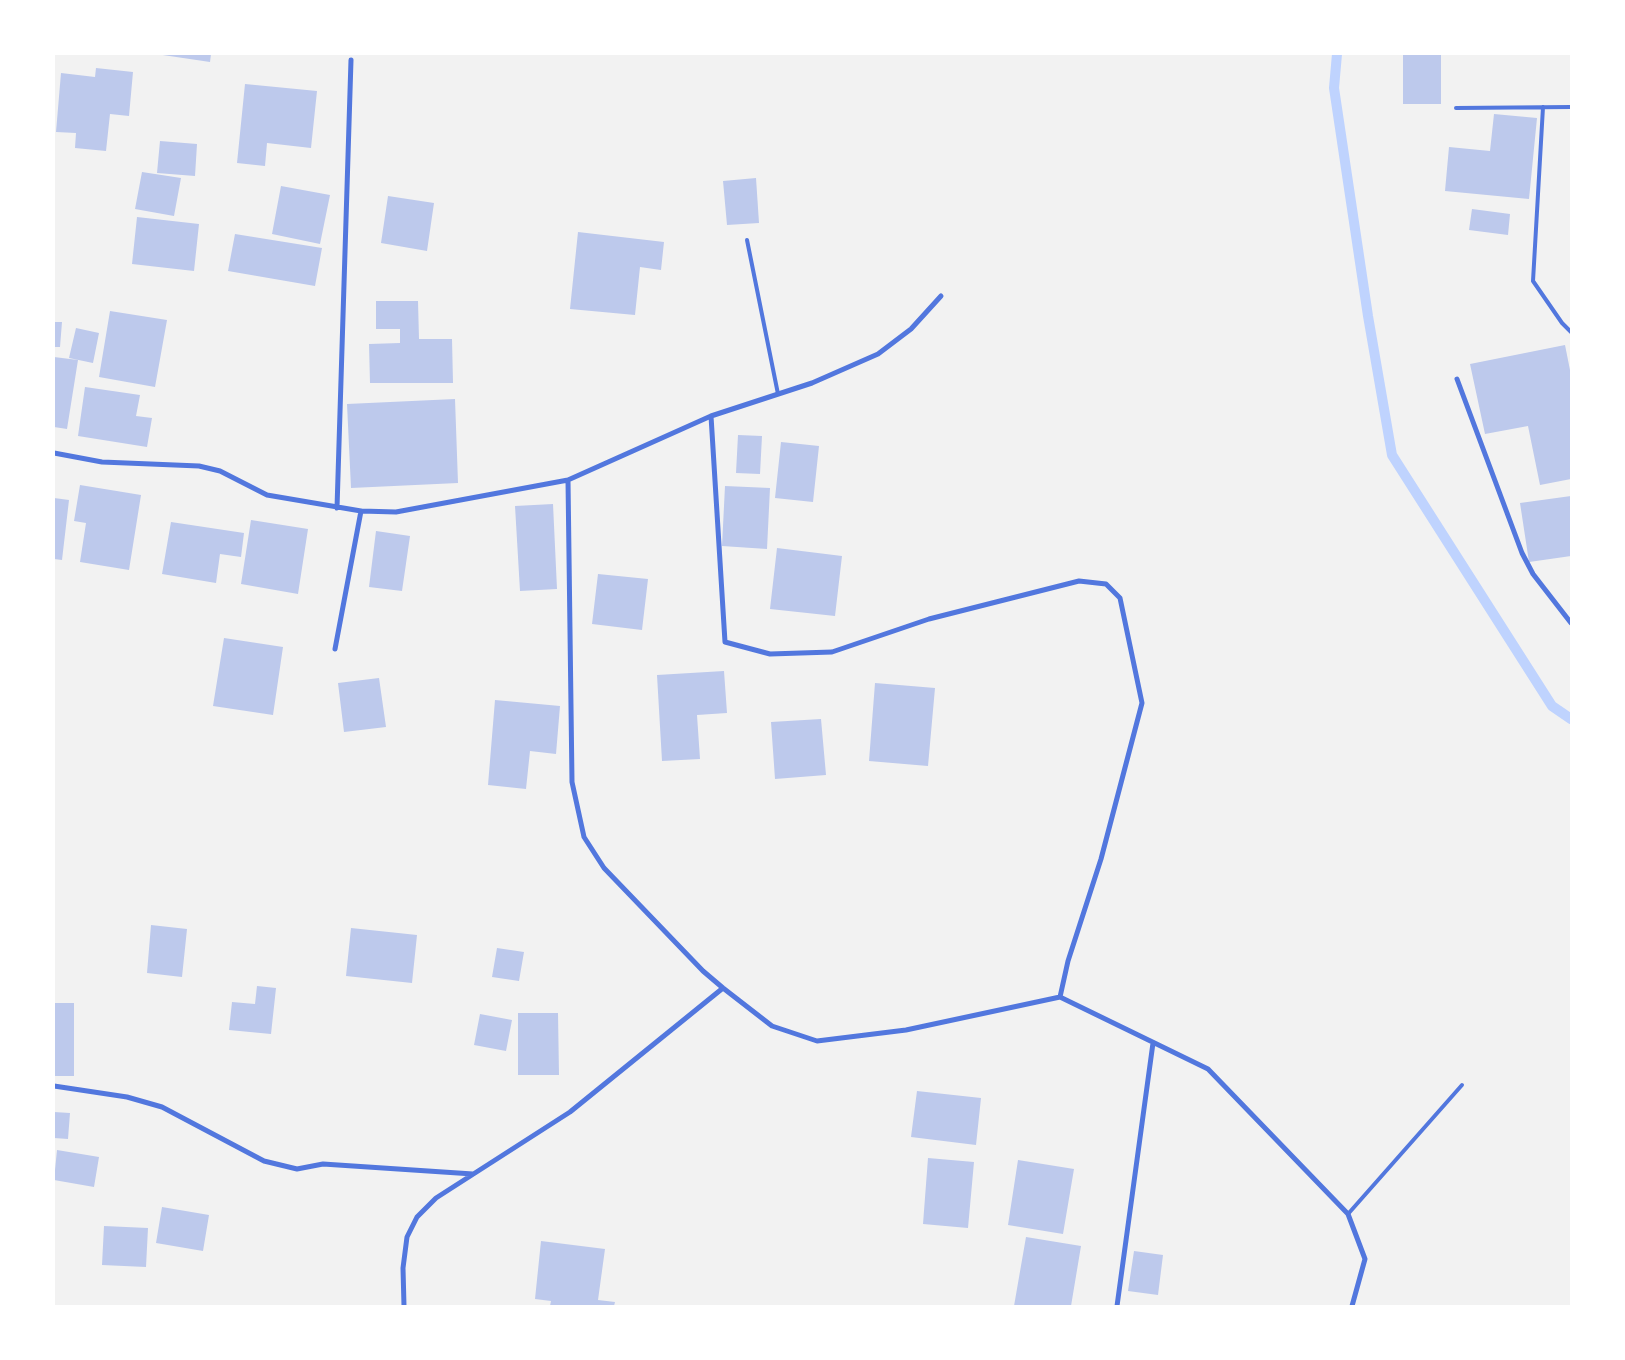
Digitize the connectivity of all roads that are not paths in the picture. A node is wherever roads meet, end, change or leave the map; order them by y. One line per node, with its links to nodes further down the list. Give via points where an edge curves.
1 (351, 60): 13 (street)
2 (1543, 107): 3 (lane); 4 (lane); 7 (lane, via 1533,282)
3 (1571, 107)
4 (1456, 108)
5 (747, 240): 9 (lane)
6 (941, 296): 9 (street, via 910,329 878,354)
7 (1571, 332)
8 (1457, 379): 15 (street, via 1522,553 1533,574)
9 (778, 394): 10 (street)
10 (711, 416): 12 (street); 18 (street, via 725,642 770,654 832,652 929,620 1079,581 1106,584 1120,598 1142,703)
11 (54, 453): 13 (street, via 102,462 206,468 220,471 267,495)
12 (568, 480): 14 (street, via 396,512); 17 (street, via 572,782 584,836 604,868)
13 (337, 508): 14 (street)
14 (361, 511): 16 (street)
15 (1571, 624)
16 (335, 649)
17 (722, 988): 18 (street, via 772,1026 817,1041 906,1030); 22 (street, via 570,1112)
18 (1060, 997): 19 (street)
19 (1153, 1042): 23 (street, via 1208,1069); 25 (street)
20 (1462, 1085): 23 (lane)
21 (54, 1086): 22 (street, via 127,1097 162,1107 264,1161 297,1169 322,1164)
22 (473, 1174): 24 (street, via 436,1198 417,1217 407,1237 403,1268)
23 (1348, 1214): 26 (street, via 1365,1259)
24 (404, 1306)
25 (1117, 1306)
26 (1352, 1306)

